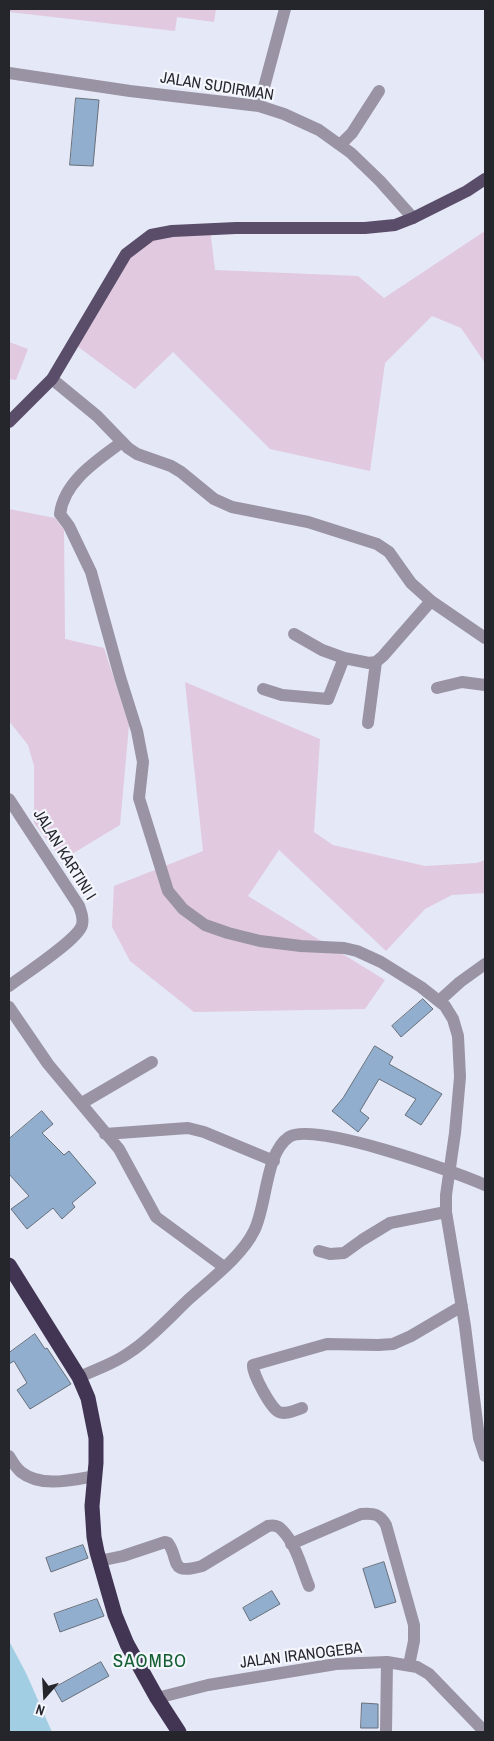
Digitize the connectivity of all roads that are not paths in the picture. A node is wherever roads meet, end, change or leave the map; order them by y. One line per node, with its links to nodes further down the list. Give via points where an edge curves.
1 (285, 9): 4 (street)
2 (9, 74): 4 (street, JALAN SUDIRMAN)
3 (379, 92): 5 (street, via 352,133)
4 (259, 106): 5 (street, JALAN SUDIRMAN, via 319,130)
5 (340, 145): 7 (street, JALAN SUDIRMAN, via 370,171)
6 (485, 180): 7 (main road)
7 (413, 218): 8 (main road, via 395,225 365,228 172,230 151,235 126,254)
8 (52, 380): 9 (main road); 10 (street, via 97,416)
9 (9, 422)
10 (122, 442): 11 (street, via 137,454 171,466 214,499 232,507 308,522 377,544 389,552 411,583); 23 (street, via 75,482 61,504 60,514 91,572 137,731 143,762 139,798 168,891 183,909 205,925 260,940 357,951 381,962)
11 (431, 601): 13 (street); 15 (street)
12 (294, 634): 14 (street)
13 (485, 638)
14 (344, 658): 15 (street); 18 (street, via 328,700 282,695)
15 (376, 662): 19 (street)
16 (485, 685): 17 (street, via 462,682)
17 (437, 688)
18 (263, 689)
19 (368, 723)
20 (9, 799): 22 (street, JALAN KARTINI I, via 83,917 78,932 69,941)
21 (485, 964): 23 (street)
22 (9, 986)
23 (439, 1001): 29 (street, via 454,1019 458,1036 460,1077)
24 (9, 1007): 26 (street, via 48,1064)
25 (152, 1062): 26 (street)
26 (82, 1103): 27 (street)
27 (106, 1134): 28 (street, via 188,1128); 34 (street, via 119,1149 156,1217)
28 (274, 1161): 29 (street, via 278,1150 290,1136 313,1134 368,1145); 34 (street, via 256,1229)
29 (448, 1170): 30 (street); 31 (street)
30 (485, 1185)
31 (446, 1212): 32 (street, via 390,1223 344,1253); 35 (street)
32 (319, 1251)
33 (9, 1265): 36 (highway)
34 (224, 1267): 36 (street, via 134,1350)
35 (462, 1306): 37 (street, via 393,1344 327,1344 253,1365 274,1409 283,1413); 39 (street, via 479,1438)
36 (79, 1377): 40 (highway, via 96,1438)
37 (302, 1408)
38 (9, 1456): 40 (street, via 20,1471 37,1479 61,1482)
39 (485, 1456)
40 (95, 1476): 42 (highway, via 92,1521)
41 (291, 1544): 42 (street, via 282,1529 275,1525 192,1569 178,1566 172,1548 165,1542); 43 (street); 45 (street, via 361,1514 374,1513 382,1518 414,1625)
42 (99, 1561): 46 (highway, via 127,1644)
43 (310, 1586)
44 (387, 1662): 45 (street, JALAN IRANOGEBA); 46 (street, JALAN IRANOGEBA, via 336,1664 208,1685); 48 (street)
45 (409, 1665): 49 (street, JALAN IRANOGEBA, via 429,1674)
46 (156, 1698): 47 (highway)
47 (178, 1732)
48 (386, 1732)
49 (485, 1732)

